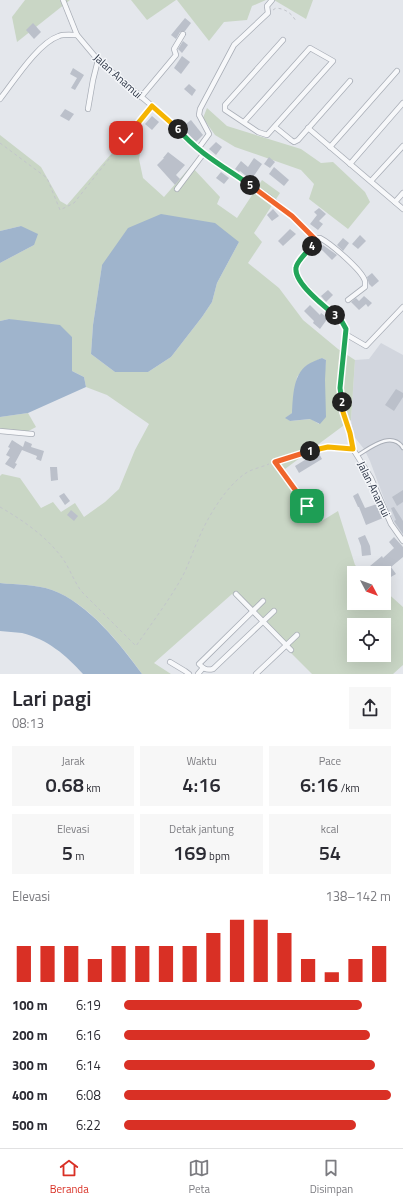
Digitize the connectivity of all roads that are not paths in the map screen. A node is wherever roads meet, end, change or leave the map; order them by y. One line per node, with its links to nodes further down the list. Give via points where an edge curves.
1 (63, 0): 4 (street, Jalan Anamui)
2 (272, 0): 18 (street, via 267,6 268,13 234,45 200,109 199,115 209,134)
3 (183, 34): 9 (street, via 174,49 176,55)
4 (77, 35): 6 (street, Jalan Anamui); 10 (street, via 59,35 45,45 32,57)
5 (283, 40): 13 (street, via 225,105 225,110)
6 (98, 60): 9 (street, Jalan Anamui); 12 (street)
7 (397, 71): 17 (street)
8 (350, 81): 15 (street)
9 (141, 97): 18 (street, Jalan Anamui)
10 (0, 99)
11 (403, 103): 20 (street)
12 (88, 109)
13 (244, 122): 14 (street, via 267,135); 14 (street, via 310,48 333,60)
14 (275, 127): 15 (street, via 294,142)
15 (308, 128): 17 (street)
16 (403, 146): 21 (street)
17 (330, 147): 20 (street)
18 (198, 149): 19 (street, Jalan Anamui)
19 (204, 153): 22 (street); 26 (street, Jalan Anamui, via 270,198)
20 (350, 164): 21 (street)
21 (371, 181): 24 (street)
22 (177, 189)
23 (403, 193): 24 (street)
24 (395, 202): 25 (street)
25 (403, 209)
26 (315, 239): 27 (street, via 320,238 328,242 351,263 365,281 365,287); 29 (street, via 297,265 297,277 319,302 341,320)
27 (348, 300)
28 (403, 307): 29 (street, via 366,346)
29 (347, 335): 33 (street, Jalan Anamui, via 340,388 343,412)
30 (0, 431): 31 (street)
31 (32, 434)
32 (403, 448): 34 (lane, via 393,440 385,440)
33 (353, 449): 34 (street, Jalan Anamui); 35 (street, via 320,448 275,462)
34 (358, 455): 36 (street, Jalan Anamui, via 391,524)
35 (307, 506)
36 (403, 541)
37 (236, 594): 39 (street)
38 (263, 601): 39 (street)
39 (253, 611): 41 (street); 46 (street, via 199,664)
40 (274, 611): 41 (street)
41 (263, 621): 43 (street); 46 (street, via 213,669 209,671)
42 (297, 635): 43 (street)
43 (286, 645): 44 (street); 49 (street)
44 (291, 650)
45 (170, 662): 47 (street)
46 (204, 668): 48 (street)
47 (188, 674)
48 (198, 674)
49 (256, 674)

